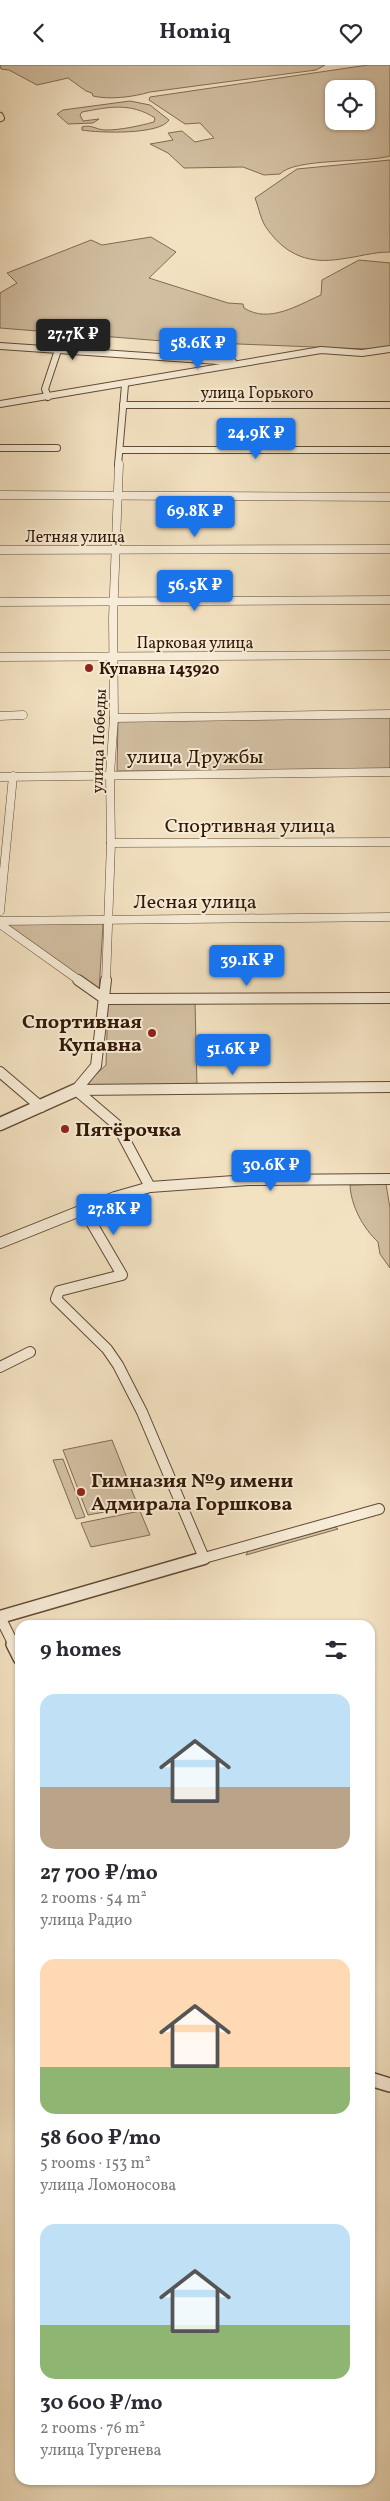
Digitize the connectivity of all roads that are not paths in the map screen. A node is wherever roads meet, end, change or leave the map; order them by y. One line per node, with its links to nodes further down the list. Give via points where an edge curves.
1 (0, 346): 3 (street)
2 (390, 349): 4 (street, via 362,353 321,350)
3 (58, 350): 4 (street); 6 (street, via 45,389)
4 (249, 363): 5 (street)
5 (125, 385): 6 (street); 8 (street, улица Победы)
6 (48, 397): 7 (street)
7 (0, 405)
8 (123, 405): 9 (street, улица Горького); 12 (street, улица Победы)
9 (390, 405)
10 (0, 448): 11 (street)
11 (57, 448)
12 (121, 450): 13 (street); 15 (street, улица Победы)
13 (390, 450)
14 (0, 495): 15 (street)
15 (116, 495): 16 (street); 17 (street, улица Победы)
16 (390, 497)
17 (115, 549): 18 (street, Летняя улица); 19 (street, Летняя улица); 20 (street, улица Победы)
18 (390, 549)
19 (0, 550)
20 (113, 601): 21 (street); 22 (street); 25 (street, улица Победы)
21 (390, 601)
22 (0, 602)
23 (390, 655): 25 (street, Парковая улица)
24 (0, 657): 25 (street, Парковая улица)
25 (114, 657): 29 (street, улица Победы)
26 (390, 714): 29 (street)
27 (23, 715): 28 (street)
28 (0, 716)
29 (114, 718): 31 (street, улица Победы)
30 (390, 772): 31 (street, улица Дружбы)
31 (110, 774): 32 (street, улица Дружбы); 35 (street, улица Победы)
32 (13, 776): 33 (street, улица Дружбы); 36 (street)
33 (0, 777)
34 (390, 842): 35 (street, Спортивная улица)
35 (111, 843): 38 (street, улица Победы)
36 (0, 911)
37 (390, 917): 38 (street, Лесная улица)
38 (107, 920): 39 (street, Лесная улица); 41 (street, улица Победы)
39 (0, 923): 41 (street)
40 (390, 998): 41 (street)
41 (105, 999): 44 (street, улица Победы, via 96,1066)
42 (0, 1072): 45 (street)
43 (390, 1087): 44 (street)
44 (76, 1090): 45 (street); 48 (street, via 117,1125)
45 (41, 1107): 46 (street)
46 (0, 1124)
47 (390, 1179): 48 (street, via 248,1180)
48 (150, 1187): 49 (street)
49 (84, 1210): 50 (street); 54 (street, via 122,1275 59,1291 56,1299 107,1349 118,1365)
50 (0, 1243)
51 (30, 1352): 52 (street)
52 (0, 1367)
53 (379, 1509): 54 (street)
54 (204, 1558): 55 (street)
55 (0, 1617): 56 (street)
56 (15, 1648)
57 (375, 2080): 58 (street)
58 (390, 2085)

